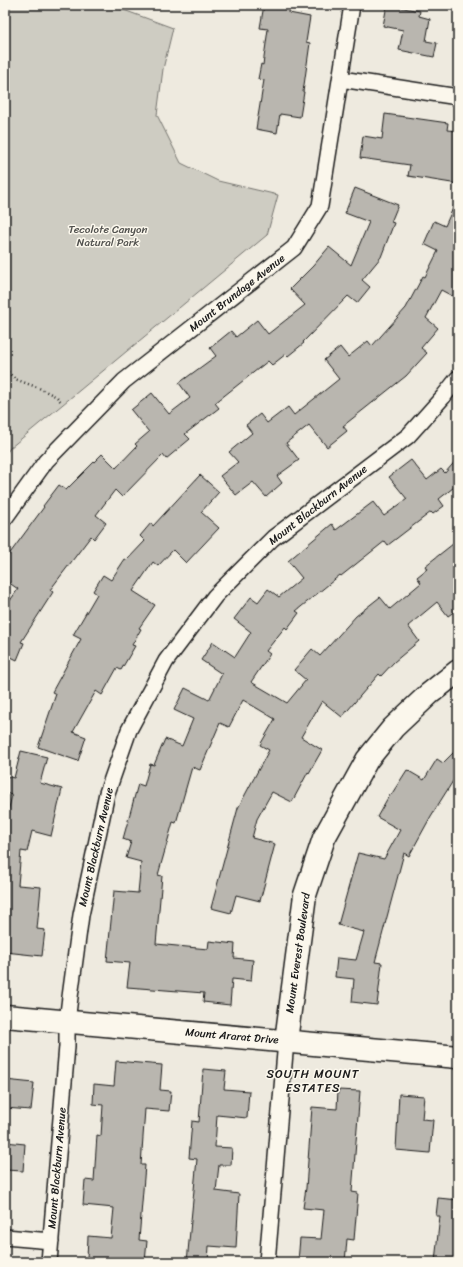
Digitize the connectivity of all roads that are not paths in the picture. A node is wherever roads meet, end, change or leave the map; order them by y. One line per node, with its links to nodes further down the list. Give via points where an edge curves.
1 (352, 5): 2 (street, Mount Brundage Avenue)
2 (341, 79): 3 (street); 5 (street, Mount Brundage Avenue, via 320,206 294,248 124,381 46,461)
3 (458, 96)
4 (458, 378): 8 (street, Mount Blackburn Avenue, via 408,436 268,543 215,596 166,661 129,730 107,793 81,915)
5 (5, 518)
6 (458, 671): 9 (street, Mount Everest Boulevard, via 393,728 367,760 324,838 305,895)
7 (5, 1016): 8 (street, Mount Ararat Drive)
8 (67, 1022): 9 (street, Mount Ararat Drive); 12 (street, Mount Blackburn Avenue)
9 (286, 1041): 10 (street, Mount Ararat Drive); 14 (street, Mount Everest Boulevard)
10 (458, 1057)
11 (5, 1237): 12 (street)
12 (52, 1241): 13 (street, Mount Blackburn Avenue)
13 (49, 1262)
14 (267, 1262)

